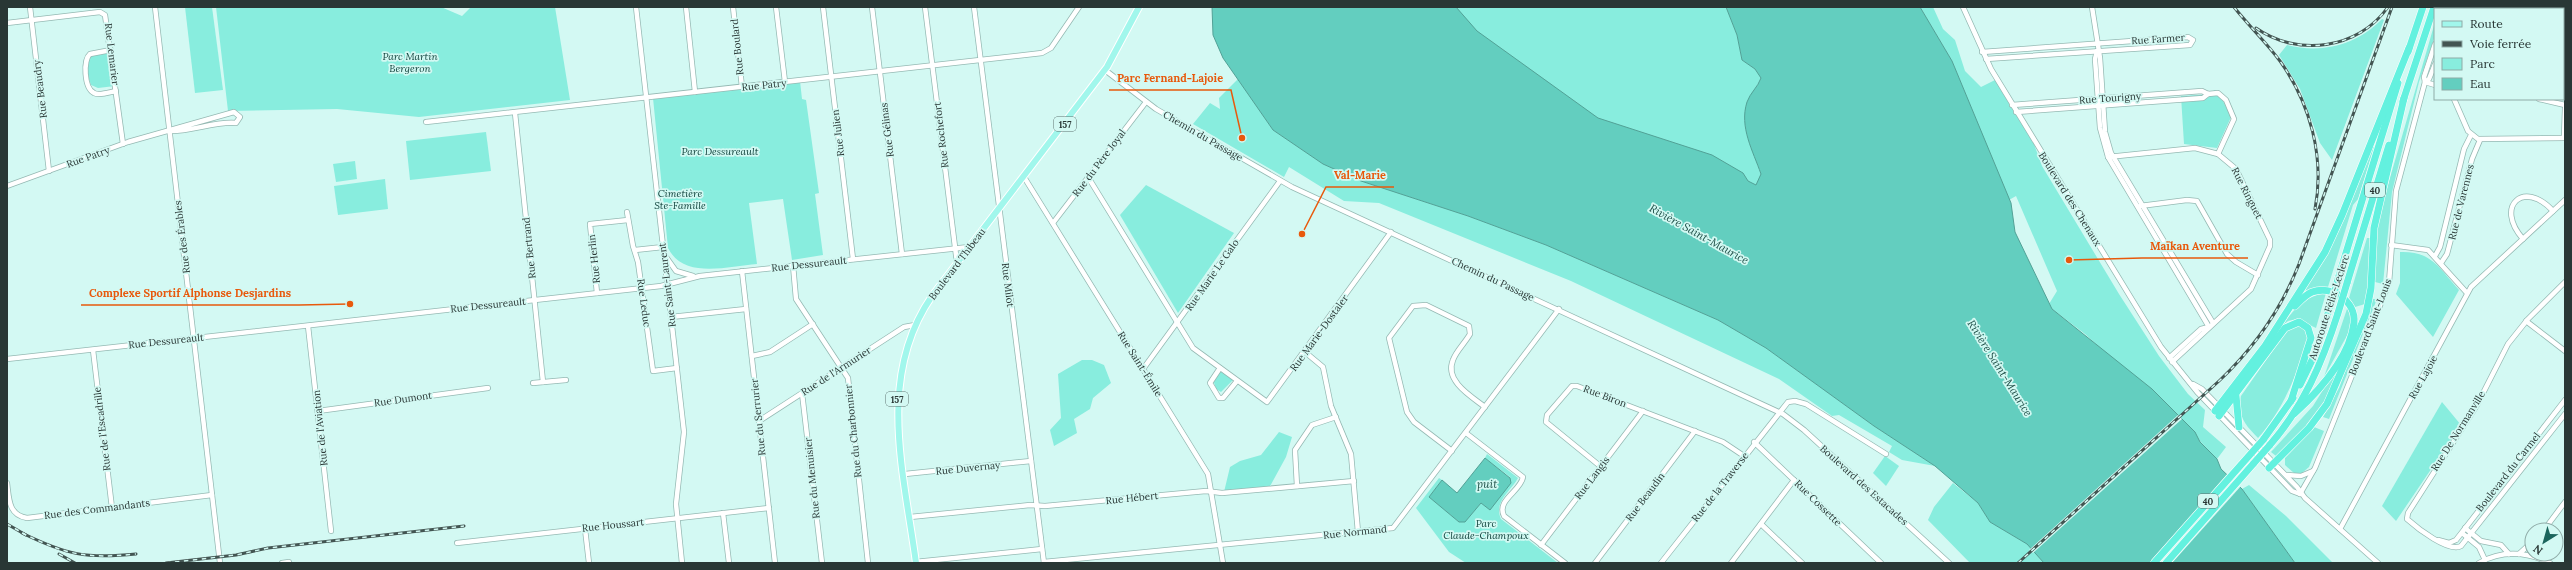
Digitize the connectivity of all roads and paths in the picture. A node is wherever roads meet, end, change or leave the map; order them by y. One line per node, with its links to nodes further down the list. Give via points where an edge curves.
1 (30, 7): 17 (street, Rue Beaudry)
2 (155, 7): 54 (street, Rue des Érables)
3 (636, 7): 41 (street, Rue Saint-Laurent)
4 (686, 7): 39 (street)
5 (733, 7): 37 (street, Rue Boulard)
6 (776, 7): 34 (street)
7 (823, 7): 33 (street, Rue Julien)
8 (872, 7): 32 (street, Rue Gélinas)
9 (925, 7): 29 (street, Rue Rochefort)
10 (974, 7): 27 (street, Rue Milot)
11 (1079, 7): 27 (street, Rue Patry, via 1046,52)
12 (1139, 7): 31 (main road, Boulevard Thibeau / 157)
13 (1963, 7): 24 (street, Boulevard des Chenaux)
14 (2092, 7): 19 (street)
15 (2423, 7): 21 (highway, Autoroute Félix-Leclerc / 40)
16 (2434, 7): 42 (highway, Autoroute Félix-Leclerc / 40)
17 (32, 20): 18 (street); 22 (street, Rue Lemarier, via 102,12 107,18); 61 (street, Rue Beaudry)
18 (7, 23)
19 (2096, 44): 23 (street); 23 (street, Rue Farmer, via 2188,37 2193,40 2190,45); 24 (street, Rue Farmer)
20 (2434, 47): 35 (street, Boulevard Saint-Louis, via 2424,77)
21 (2409, 48): 99 (highway, via 2331,241); 126 (highway, Autoroute Félix-Leclerc / 40, bridge, via 2312,362)
22 (111, 50): 38 (street, Rue Lemarier); 38 (street, via 90,54 85,64 92,92 99,94)
23 (2097, 51): 26 (street, Rue Farmer); 43 (street, via 2095,59)
24 (1982, 52): 26 (street, Boulevard des Chenaux)
25 (2564, 55): 28 (street)
26 (1986, 59): 47 (street, Boulevard des Chenaux)
27 (980, 61): 29 (street, Rue Patry); 69 (street, Rue Milot)
28 (2565, 64)
29 (932, 66): 32 (street, Rue Patry); 78 (street, Rue Rochefort)
30 (2434, 66): 35 (street, Boulevard Saint-Louis)
31 (1105, 70): 46 (street, Chemin du Passage); 62 (main road, Boulevard Thibeau / 157)
32 (880, 72): 33 (street, Rue Patry); 81 (street, Rue Gélinas)
33 (831, 77): 34 (street, Rue Patry); 83 (street, Rue Julien)
34 (785, 82): 37 (street, Rue Patry)
35 (2425, 82): 36 (street); 76 (street, Boulevard Saint-Louis, via 2398,180)
36 (2434, 85)
37 (742, 87): 39 (street, Rue Patry)
38 (116, 91): 58 (street, Rue Lemarier)
39 (695, 92): 41 (street, Rue Patry)
40 (2208, 94): 43 (street, Rue Tourigny, via 2202,91); 49 (street, Rue Tourigny, via 2203,98); 59 (street, Rue Tourigny, via 2224,97 2234,119)
41 (646, 98): 52 (street, Rue Patry); 80 (street, Rue Saint-Laurent)
42 (2404, 98): 132 (highway, Autoroute Félix-Leclerc / 40, bridge, via 2320,368); 147 (highway, via 2374,228 2372,284 2366,314 2327,404 2312,425)
43 (2100, 99): 47 (street, Rue Tourigny); 49 (street)
44 (2454, 100): 55 (street)
45 (2543, 100): 48 (street)
46 (1146, 102): 63 (street, Rue du Père Joyal); 64 (street, Chemin du Passage)
47 (2012, 105): 51 (street, Boulevard des Chenaux)
48 (2565, 105)
49 (2101, 106): 51 (street, Rue Tourigny); 60 (street, via 2101,135)
50 (2565, 108): 56 (street)
51 (2016, 112): 113 (street, Boulevard des Chenaux)
52 (515, 114): 53 (street, Rue Patry); 95 (street, Rue Bertrand)
53 (426, 122)
54 (169, 131): 54 (street, Rue Patry, via 185,132 227,122 236,123 240,117 234,112); 58 (street, Rue Patry); 107 (street, Rue des Érables)
55 (2471, 135): 57 (street); 82 (street, Rue de Varennes, via 2464,149 2440,247)
56 (2565, 137): 57 (street)
57 (2480, 140): 85 (street, Rue de Varennes, via 2473,154 2448,254)
58 (123, 144): 61 (street, Rue Patry)
59 (2218, 154): 60 (street, Rue Ringuet, via 2197,148); 88 (street, Rue Ringuet, via 2236,169 2270,240)
60 (2110, 156): 67 (street); 68 (street)
61 (49, 171): 65 (street, Rue Patry)
62 (1024, 177): 69 (main road, Boulevard Thibeau / 157); 73 (street, Rue Saint-Émile)
63 (1088, 178): 73 (street, Rue du Père Joyal); 101 (street, Rue Marie-Dostaler)
64 (1280, 181): 74 (street, Chemin du Passage); 101 (street, Rue Marie Le Galo)
65 (7, 186)
66 (2565, 200): 70 (street, Rue Lajoie)
67 (2142, 205): 68 (street); 88 (street, via 2197,201 2227,254); 102 (street)
68 (2136, 206): 106 (street)
69 (998, 210): 77 (main road, Boulevard Thibeau / 157); 145 (street, Rue Milot)
70 (2553, 211): 75 (street, Rue Lajoie); 75 (street, via 2536,197 2525,197 2516,202 2511,210 2510,220)
71 (627, 212): 72 (street, Rue Leduc)
72 (628, 220): 79 (street, Rue Leduc); 93 (street, Rue Herlin, via 590,224)
73 (1053, 223): 117 (street, Rue Saint-Émile)
74 (1391, 232): 97 (street, Chemin du Passage); 110 (street, Rue Marie-Dostaler)
75 (2523, 239): 94 (street, Rue Lajoie, via 2476,281)
76 (2391, 245): 82 (street, via 2424,248); 148 (street, Boulevard Saint-Louis, via 2388,285)
77 (969, 247): 78 (street, Rue Dessureault); 84 (main road, Boulevard Thibeau / 157)
78 (954, 248): 81 (street, Rue Dessureault); 84 (street, Rue Rochefort)
79 (635, 250): 80 (street); 92 (street, Rue Leduc)
80 (663, 250): 89 (street, via 676,270); 91 (street, Rue Saint-Laurent)
81 (902, 254): 83 (street, Rue Dessureault)
82 (2435, 256): 85 (street)
83 (853, 259): 86 (street, Rue Dessureault)
84 (957, 263): 105 (main road, Boulevard Thibeau / 157, via 929,300)
85 (2441, 263): 94 (street)
86 (793, 265): 87 (street, Rue Dessureault); 103 (street, Rue du Charbonnier, via 796,297)
87 (742, 271): 89 (street, Rue Dessureault); 96 (street, Rue du Serrurier)
88 (2258, 275): 102 (street, Rue Ringuet, via 2246,295)
89 (696, 276): 91 (street, Rue Dessureault)
90 (2565, 282): 100 (street, Rue De Normanville)
91 (668, 285): 92 (street, Rue Dessureault); 98 (street, Rue Saint-Laurent)
92 (642, 288): 93 (street, Rue Dessureault); 115 (street, Rue Leduc, via 653,371)
93 (598, 293): 95 (street, Rue Dessureault)
94 (2467, 293): 168 (street, Rue Lajoie)
95 (535, 300): 104 (street, Rue Dessureault); 120 (street, Rue Bertrand)
96 (746, 309): 98 (street); 111 (street, Rue du Serrurier)
97 (1559, 309): 127 (street, Rue Normand); 130 (street, Chemin du Passage)
98 (671, 318): 115 (street, Rue Saint-Laurent)
99 (2282, 321): 131 (highway); 132 (highway, via 2304,298 2318,291 2340,295 2349,304 2354,316 2351,334 2334,367 2321,388)
100 (2526, 321): 109 (street); 173 (street, Rue De Normanville, via 2502,353 2475,408 2407,514 2408,520)
101 (1178, 323): 116 (street, Rue Marie-Dostaler, via 1195,350); 117 (street, Rue Marie Le Galo)
102 (2213, 323): 106 (street, Rue Ringuet)
103 (813, 324): 111 (street, via 770,352); 114 (street, Rue du Charbonnier)
104 (308, 326): 107 (street, Rue Dessureault); 128 (street, Rue de l'Aviation)
105 (915, 326): 114 (street, Rue de l'Armurier, via 904,327); 149 (main road, Boulevard Thibeau / 157, via 902,362 898,394 898,427)
106 (2209, 327): 113 (street, Rue Ringuet, via 2201,329)
107 (194, 338): 108 (street, Rue Dessureault); 157 (street, Rue des Érables)
108 (93, 350): 112 (street, Rue Dessureault); 160 (street, Rue de l'Escadrille)
109 (2565, 351)
110 (1305, 352): 119 (street, Rue Marie-Dostaler, via 1268,402); 134 (street, via 1323,366 1326,387)
111 (752, 356): 135 (street, Rue du Serrurier)
112 (7, 359)
113 (2171, 360): 131 (street, Boulevard des Chenaux, via 2191,383 2202,389)
114 (842, 366): 123 (street, Rue de l'Armurier); 196 (street, Rue du Charbonnier, via 848,378)
115 (677, 368): 164 (street, Rue Saint-Laurent, via 685,439 677,498)
116 (1220, 368): 119 (street, Rue Marie-Dostaler); 119 (street, via 1210,383 1219,398 1223,398)
117 (1143, 369): 155 (street, Rue Saint-Émile, via 1206,471)
118 (566, 380): 120 (street)
119 (1237, 380)
120 (543, 382): 121 (street)
121 (532, 383)
122 (488, 388): 128 (street, Rue Dumont)
123 (802, 392): 135 (street, Rue de l'Armurier); 195 (street, Rue du Menuisier)
124 (2236, 396): 126 (highway, via 2285,328 2299,322 2308,328 2311,338); 131 (highway); 137 (highway)
125 (2565, 400): 136 (street, Boulevard du Carmel)
126 (2291, 401): 204 (highway, Autoroute Félix-Leclerc / 40, bridge, via 2263,440)
127 (1485, 407): 140 (street, Rue Normand); 142 (street, via 1459,387 1452,367 1454,357 1470,334 1469,326 1426,305 1414,306 1389,338 1405,404 1412,421)
128 (318, 411): 169 (street, Rue de l'Aviation)
129 (1644, 411): 139 (street, Rue Biron); 146 (street, Rue Langis); 146 (street, Rue Biron, via 1577,386 1568,389 1547,415 1546,424)
130 (1779, 411): 141 (street, Rue de la Traverse); 143 (street, via 1789,401 1804,403); 188 (street, Boulevard des Estacades, via 1804,430)
131 (2219, 411): 137 (street, Boulevard des Chenaux); 147 (street, Boulevard des Chenaux)
132 (2294, 414): 205 (highway, Autoroute Félix-Leclerc / 40, bridge)
133 (2565, 414): 138 (street, Boulevard du Carmel)
134 (1336, 417): 152 (street, via 1351,454); 154 (street, via 1312,426 1295,450)
135 (759, 421): 161 (street, Rue du Serrurier)
136 (2548, 421): 138 (street); 170 (street, Boulevard du Carmel)
137 (2239, 427): 147 (street, Boulevard des Chenaux)
138 (2555, 427): 172 (street, Boulevard du Carmel)
139 (1696, 431): 144 (street, Rue Biron, via 1724,442); 199 (street, Rue Beaudin)
140 (1466, 433): 142 (street, Rue Normand); 177 (street, via 1522,476 1522,481 1504,504 1502,512)
141 (1754, 442): 144 (street, Rue de la Traverse); 151 (street, Rue Cossette)
142 (1452, 451): 171 (street, Rue Normand, via 1397,526)
143 (1886, 454)
144 (1744, 456): 200 (street, Rue de la Traverse)
145 (1031, 461): 149 (street, Rue Duvernay); 159 (street, Rue Milot)
146 (1600, 466): 177 (street, Rue Langis)
147 (2272, 466): 150 (street, Boulevard des Chenaux); 156 (street, Boulevard des Chenaux, via 2293,492)
148 (2314, 471): 150 (street, via 2301,476); 156 (street, Boulevard Saint-Louis)
149 (905, 474): 163 (main road, Boulevard Thibeau / 157)
150 (2286, 475): 156 (street, Boulevard des Chenaux, via 2298,487)
151 (1794, 480): 166 (street); 203 (street, Rue Cossette)
152 (1354, 481): 154 (street, Rue Hébert); 171 (street)
153 (7, 483): 160 (street, Rue des Commandants, via 11,507 16,514 24,517)
154 (1296, 486): 155 (street, Rue Hébert)
155 (1212, 492): 159 (street, Rue Hébert); 176 (street, Rue Saint-Émile)
156 (2300, 494): 168 (street, Boulevard des Chenaux)
157 (212, 495): 160 (street, Rue des Commandants); 189 (street, Rue des Érables)
158 (2565, 502): 165 (street)
159 (1037, 506): 163 (street, Rue Hébert); 178 (street, Rue Milot)
160 (112, 508)
161 (769, 508): 162 (street, Rue Houssart); 194 (street, Rue du Serrurier)
162 (723, 513): 164 (street, Rue Houssart); 193 (street)
163 (910, 517): 186 (main road, Boulevard Thibeau / 157)
164 (677, 518): 167 (street, Rue Houssart); 192 (street, Rue Saint-Laurent)
165 (2550, 522)
166 (1761, 524): 201 (street); 202 (street)
167 (585, 529): 175 (street, Rue Houssart); 191 (street)
168 (2340, 530): 206 (street, Boulevard des Chenaux)
169 (331, 531)
170 (2463, 531): 172 (street); 174 (street, Boulevard du Carmel)
171 (1358, 532): 176 (street, Rue Normand)
172 (2469, 536): 179 (street, Boulevard du Carmel, via 2461,546); 181 (street, via 2482,542 2501,545); 184 (street)
173 (2436, 539): 174 (street, Rue De Normanville); 179 (street, Rue De Normanville)
174 (2451, 542)
175 (457, 543)
176 (1221, 545): 187 (street, Rue Normand); 197 (street, Rue Saint-Émile)
177 (1541, 545): 198 (street)
178 (1042, 548): 186 (street); 187 (street, Rue Milot)
179 (2451, 548)
180 (2524, 549): 182 (street)
181 (2509, 554): 182 (street); 184 (street)
182 (2519, 554): 183 (street)
183 (2524, 554)
184 (2485, 560): 207 (street)
185 (289, 562): 190 (street)
186 (916, 562)
187 (1044, 562)
188 (1949, 562)
189 (220, 563)
190 (282, 563)
191 (589, 563)
192 (682, 563)
193 (728, 563)
194 (775, 563)
195 (822, 563)
196 (868, 563)
197 (1223, 563)
198 (1565, 563)
199 (1595, 563)
200 (1661, 563)
201 (1731, 563)
202 (1802, 563)
203 (1881, 563)
204 (2154, 563)
205 (2166, 563)
206 (2378, 563)
207 (2479, 563)

